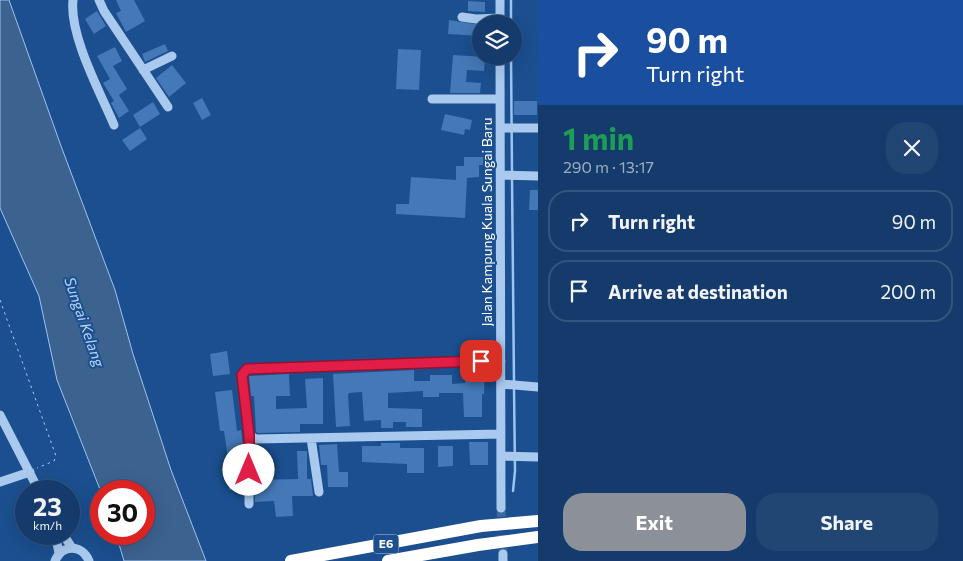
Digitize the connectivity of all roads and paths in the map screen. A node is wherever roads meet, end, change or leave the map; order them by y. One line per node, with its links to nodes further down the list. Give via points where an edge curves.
1 (73, 0): 13 (street, via 74,26)
2 (99, 0): 9 (street)
3 (500, 0): 4 (street)
4 (500, 15)
5 (462, 17): 6 (street)
6 (472, 18)
7 (172, 56): 9 (street)
8 (500, 65): 11 (street, Jalan Kampung Kuala Sungai Baru)
9 (143, 70): 12 (street)
10 (432, 99): 11 (street)
11 (500, 99): 14 (street, Jalan Kampung Kuala Sungai Baru)
12 (168, 107)
13 (114, 125)
14 (503, 128): 15 (street); 16 (street, Jalan Kampung Kuala Sungai Baru)
15 (538, 128)
16 (504, 175): 17 (street); 19 (street, Jalan Kampung Kuala Sungai Baru)
17 (538, 176)
18 (0, 300): 28 (path, via 56,456 54,461)
19 (501, 361): 20 (street, Jalan Kampung Kuala Sungai Baru); 24 (street, via 247,369 242,375)
20 (505, 384): 21 (street); 23 (street, Jalan Kampung Kuala Sungai Baru)
21 (538, 387)
22 (0, 415): 28 (street)
23 (501, 434): 25 (street); 26 (street, Jalan Kampung Kuala Sungai Baru)
24 (249, 435): 25 (street, via 256,439); 32 (street)
25 (311, 438): 31 (street)
26 (506, 456): 27 (street); 33 (street, Jalan Kampung Kuala Sungai Baru)
27 (538, 457)
28 (30, 472): 29 (street); 30 (street)
29 (34, 480)
30 (0, 482)
31 (319, 492)
32 (249, 504)
33 (501, 508)
34 (538, 521): 40 (highway, E6, via 481,526)
35 (538, 537): 41 (highway, E6)
36 (70, 545): 37 (street)
37 (72, 548): 38 (street, via 63,550); 39 (street, via 82,551)
38 (57, 557)
39 (89, 561)
40 (291, 561)
41 (388, 561)

